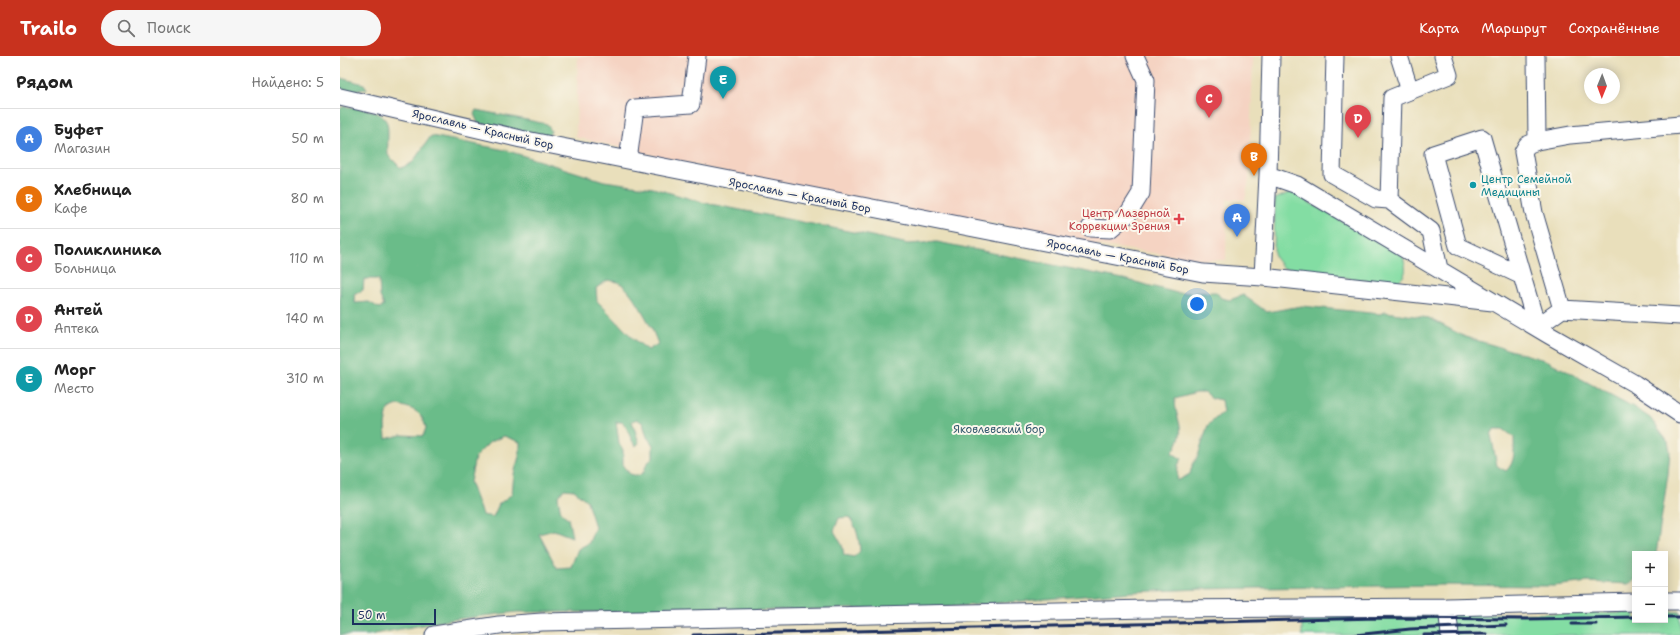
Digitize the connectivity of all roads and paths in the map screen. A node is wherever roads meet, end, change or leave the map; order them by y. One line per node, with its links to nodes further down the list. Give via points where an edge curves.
1 (697, 56): 12 (street, via 691,104 635,108)
2 (1135, 56): 15 (street, via 1146,80 1141,193 1128,214 1110,229)
3 (1271, 56): 13 (street)
4 (1334, 56): 14 (street, via 1332,174 1376,199)
5 (1399, 56): 8 (street)
6 (1443, 56): 8 (street, via 1449,75)
7 (1536, 56): 11 (street)
8 (1410, 91): 14 (street, via 1392,98)
9 (340, 97): 12 (street, Ярославль — Красный Бор, via 521,139)
10 (1680, 125): 11 (street, via 1570,135)
11 (1537, 141): 20 (street, via 1527,145 1523,152 1534,213)
12 (628, 160): 18 (street, Ярославль — Красный Бор, via 1203,273)
13 (1268, 175): 16 (street, via 1298,186); 18 (street)
14 (1390, 200): 16 (street, via 1431,231)
15 (1090, 228)
16 (1439, 269): 19 (street)
17 (1522, 276): 17 (street, via 1482,138 1433,154 1458,246); 22 (street)
18 (1263, 277): 19 (street, Ярославль — Красный Бор)
19 (1493, 302): 22 (street)
20 (1562, 309): 21 (street); 22 (street)
21 (1680, 316)
22 (1536, 327): 23 (street, via 1635,384)
23 (1680, 414)
24 (1668, 601): 25 (street)
25 (1680, 601)
26 (1632, 602): 27 (street)
27 (1447, 607): 28 (street, via 1140,609 542,622 499,625); 29 (street)
28 (434, 635)
29 (1450, 635)

